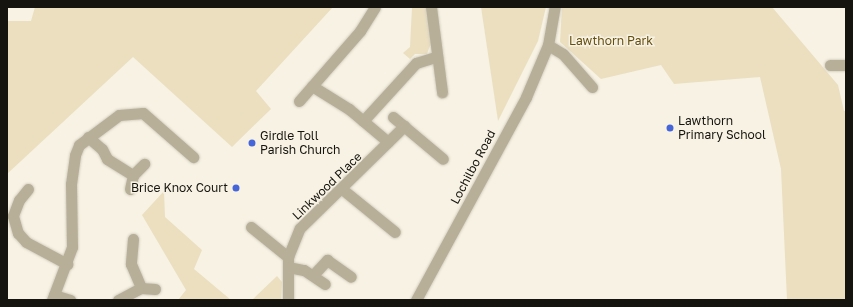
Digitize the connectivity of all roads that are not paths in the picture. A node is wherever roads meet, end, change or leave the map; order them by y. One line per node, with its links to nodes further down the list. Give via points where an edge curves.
1 (375, 7): 8 (street, via 360,31)
2 (431, 7): 5 (street)
3 (555, 7): 4 (street, Lochilbo Road)
4 (548, 45): 9 (street, via 563,54); 39 (street, Lochilbo Road, via 526,97)
5 (436, 57): 10 (street); 13 (street, via 416,63)
6 (830, 65): 7 (street)
7 (846, 65)
8 (312, 86): 11 (street); 13 (street)
9 (592, 87)
10 (442, 92)
11 (299, 101)
12 (393, 117): 14 (street)
13 (363, 121): 16 (street)
14 (404, 126): 16 (street, Linkwood Place); 18 (street)
15 (88, 137): 17 (street, via 119,115 143,113); 20 (street, via 102,148 107,160); 29 (street, via 79,145 75,155 71,184 72,247)
16 (388, 142): 23 (street, Linkwood Place)
17 (193, 157)
18 (443, 159)
19 (144, 164): 20 (street)
20 (133, 175): 22 (street)
21 (28, 189): 24 (street)
22 (130, 189)
23 (342, 189): 26 (street); 28 (street, Linkwood Place, via 300,228)
24 (10, 216): 29 (street, via 18,233 26,242)
25 (251, 227): 28 (street)
26 (395, 232)
27 (133, 240): 33 (street, via 131,264)
28 (288, 262): 30 (street); 38 (street, Linkwood Place)
29 (67, 264): 35 (street)
30 (313, 275): 31 (street, via 327,260); 32 (street)
31 (351, 277)
32 (325, 284)
33 (141, 288): 34 (street); 37 (street)
34 (155, 289)
35 (53, 297): 36 (street)
36 (70, 300)
37 (118, 300)
38 (288, 300)
39 (416, 300)

